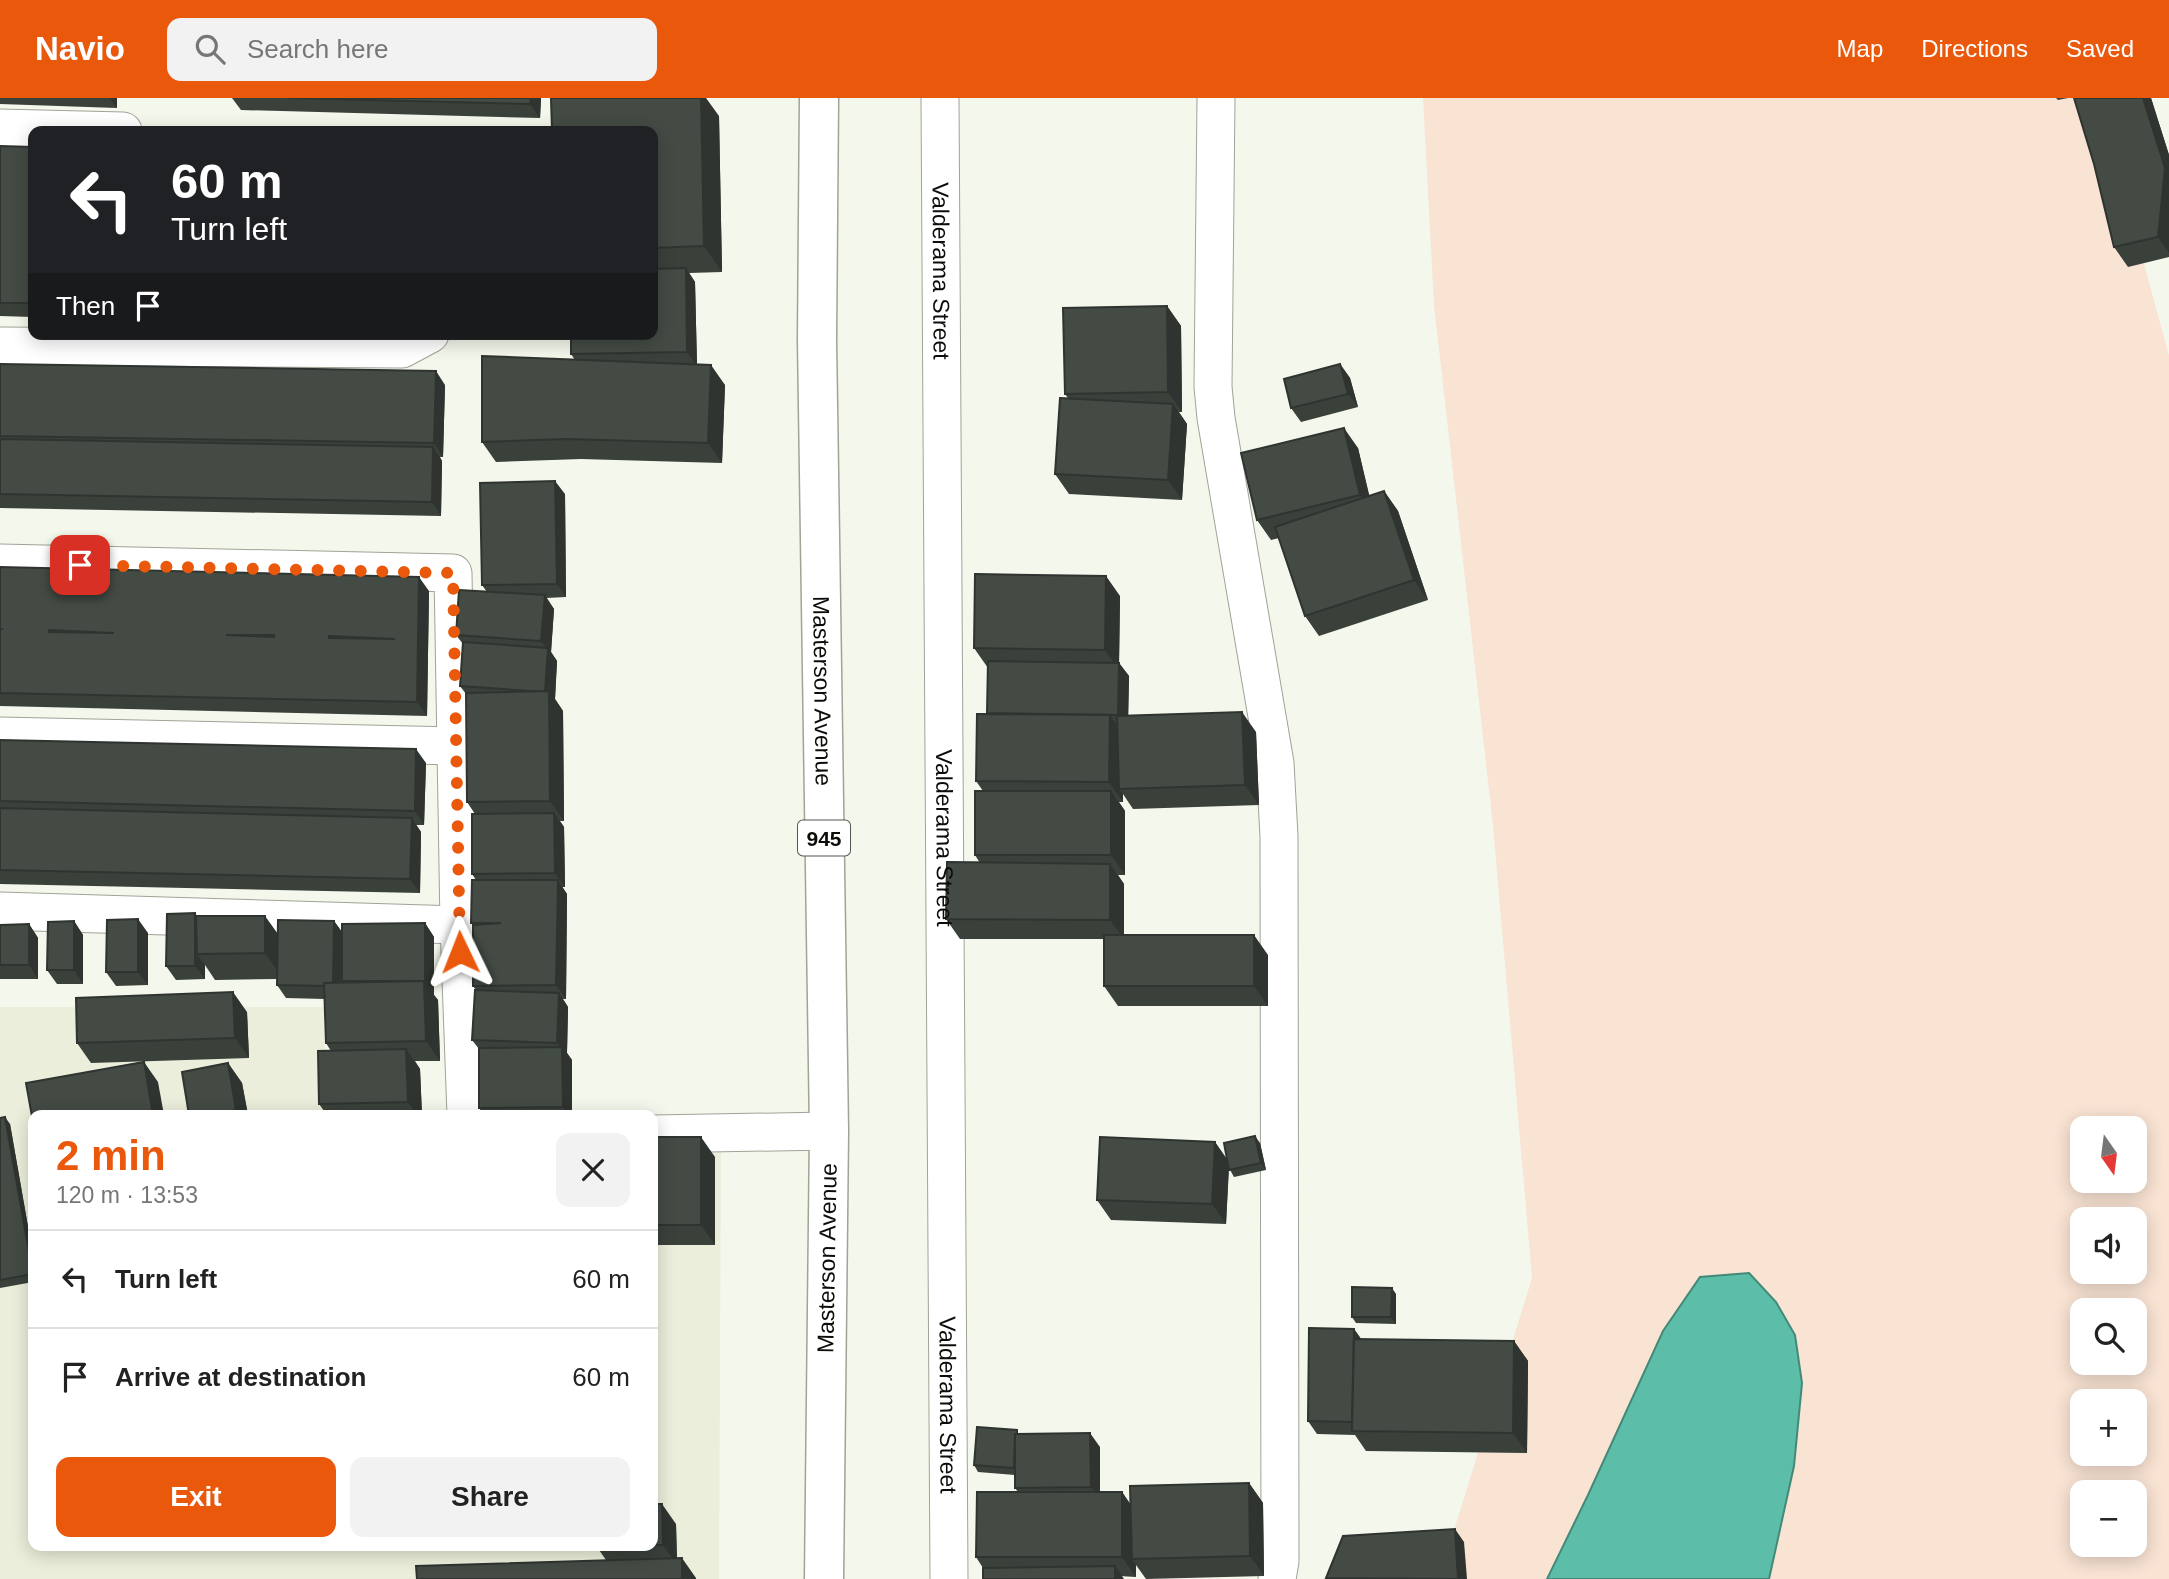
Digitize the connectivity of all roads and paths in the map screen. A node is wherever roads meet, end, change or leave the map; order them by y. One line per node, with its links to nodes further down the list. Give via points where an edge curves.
1 (819, 98): 14 (main road, Masterson Avenue / 945, via 817,340)
2 (940, 98): 17 (street, Valderama Street)
3 (1216, 98): 18 (street, via 1213,387 1275,763 1279,836)
4 (0, 128): 5 (street)
5 (28, 129)
6 (419, 340): 7 (street, via 402,349)
7 (0, 346)
8 (0, 563): 10 (street, via 453,573)
9 (0, 736): 10 (street)
10 (457, 746): 12 (street)
11 (0, 911): 12 (street)
12 (459, 925): 13 (street)
13 (466, 1110)
14 (829, 1131): 15 (street); 16 (main road, Masterson Avenue / 945)
15 (658, 1134)
16 (824, 1579)
17 (948, 1579)
18 (1277, 1579)

